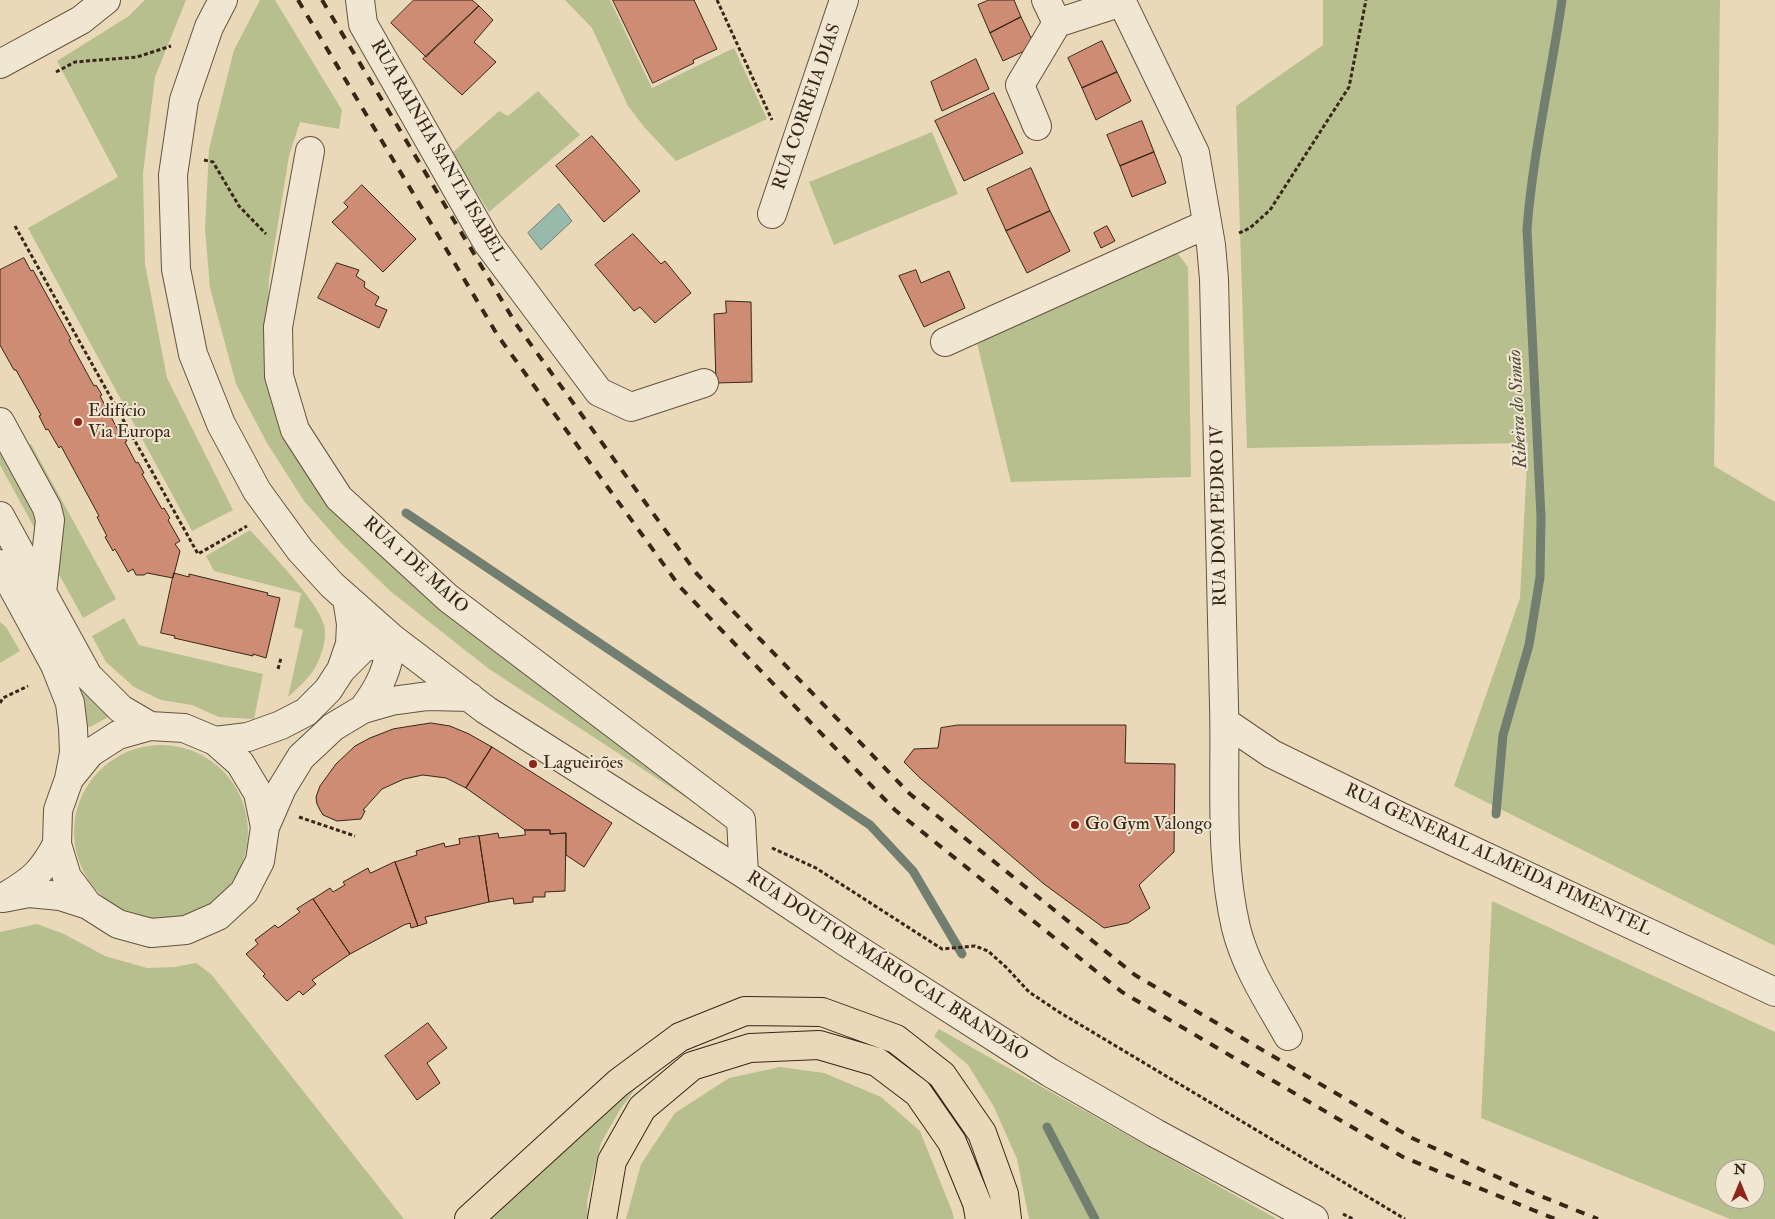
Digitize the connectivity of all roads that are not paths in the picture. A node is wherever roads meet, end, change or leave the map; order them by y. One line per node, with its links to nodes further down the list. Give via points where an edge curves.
1 (106, 0): 7 (street, via 81,20)
2 (223, 0): 17 (street, RUA DOUTOR MÁRIO CAL BRANDÃO, via 209,27 184,100 173,175 176,269 193,354 221,424 257,491 300,550)
3 (360, 0): 13 (street, RUA RAINHA SANTA ISABEL, via 363,24 487,242 599,392 631,407)
4 (844, 0): 10 (street, RUA CORREIA DIAS)
5 (1122, 1): 6 (street); 11 (street, RUA DOM PEDRO IV, via 1195,153)
6 (1052, 11): 8 (street, via 1020,85)
7 (0, 64)
8 (1037, 126)
9 (310, 151): 29 (street, RUA 1 DE MAIO, via 278,327 279,376 295,430 339,498 448,598 741,820)
10 (772, 214)
11 (1209, 234): 12 (street); 23 (street, RUA DOM PEDRO IV, via 1214,279)
12 (945, 342)
13 (704, 383)
14 (0, 422): 18 (street, via 48,508 50,520)
15 (0, 516): 18 (street)
16 (0, 564): 18 (street)
17 (347, 598): 19 (street, RUA DOUTOR MÁRIO CAL BRANDÃO); 20 (street, via 350,644)
18 (22, 600): 24 (street, via 120,709); 26 (street, via 70,703 74,753)
19 (393, 639): 20 (street, via 363,648); 21 (street, RUA DOUTOR MÁRIO CAL BRANDÃO); 22 (street, via 388,665 377,690)
20 (341, 670): 25 (street, via 323,696 306,712 248,737)
21 (470, 697): 22 (street, via 428,696 391,700); 29 (street, RUA DOUTOR MÁRIO CAL BRANDÃO)
22 (363, 709): 27 (street, via 333,727 301,757 282,788)
23 (1225, 722): 32 (street, RUA GENERAL ALMEIDA PIMENTEL, via 1272,754 1390,812); 33 (street, RUA DOM PEDRO IV, via 1225,856 1237,930 1249,967)
24 (150, 726): 25 (street, via 184,728); 26 (street, via 118,735 90,753)
25 (214, 741): 27 (street, via 240,762 258,793)
26 (69, 779): 28 (street, via 58,810)
27 (265, 827): 31 (street, via 260,861 248,885 218,916 186,930 152,933 118,924)
28 (57, 844): 30 (street, via 46,865 27,884); 31 (street, via 67,877)
29 (744, 874): 38 (street, RUA DOUTOR MÁRIO CAL BRANDÃO, via 1049,1072)
30 (1, 898): 31 (street, via 29,893 60,896)
31 (88, 905)
32 (1775, 992)
33 (1288, 1036)
34 (469, 1219): 37 (highway, via 618,1083 680,1037 745,1010 822,1012 896,1039 942,1075 982,1133 1004,1194)
35 (602, 1219): 36 (highway, via 612,1161 642,1108 692,1066 750,1048 819,1045 877,1062 918,1093 952,1142 977,1203)
36 (980, 1219)
37 (1007, 1219)
38 (1314, 1219)

